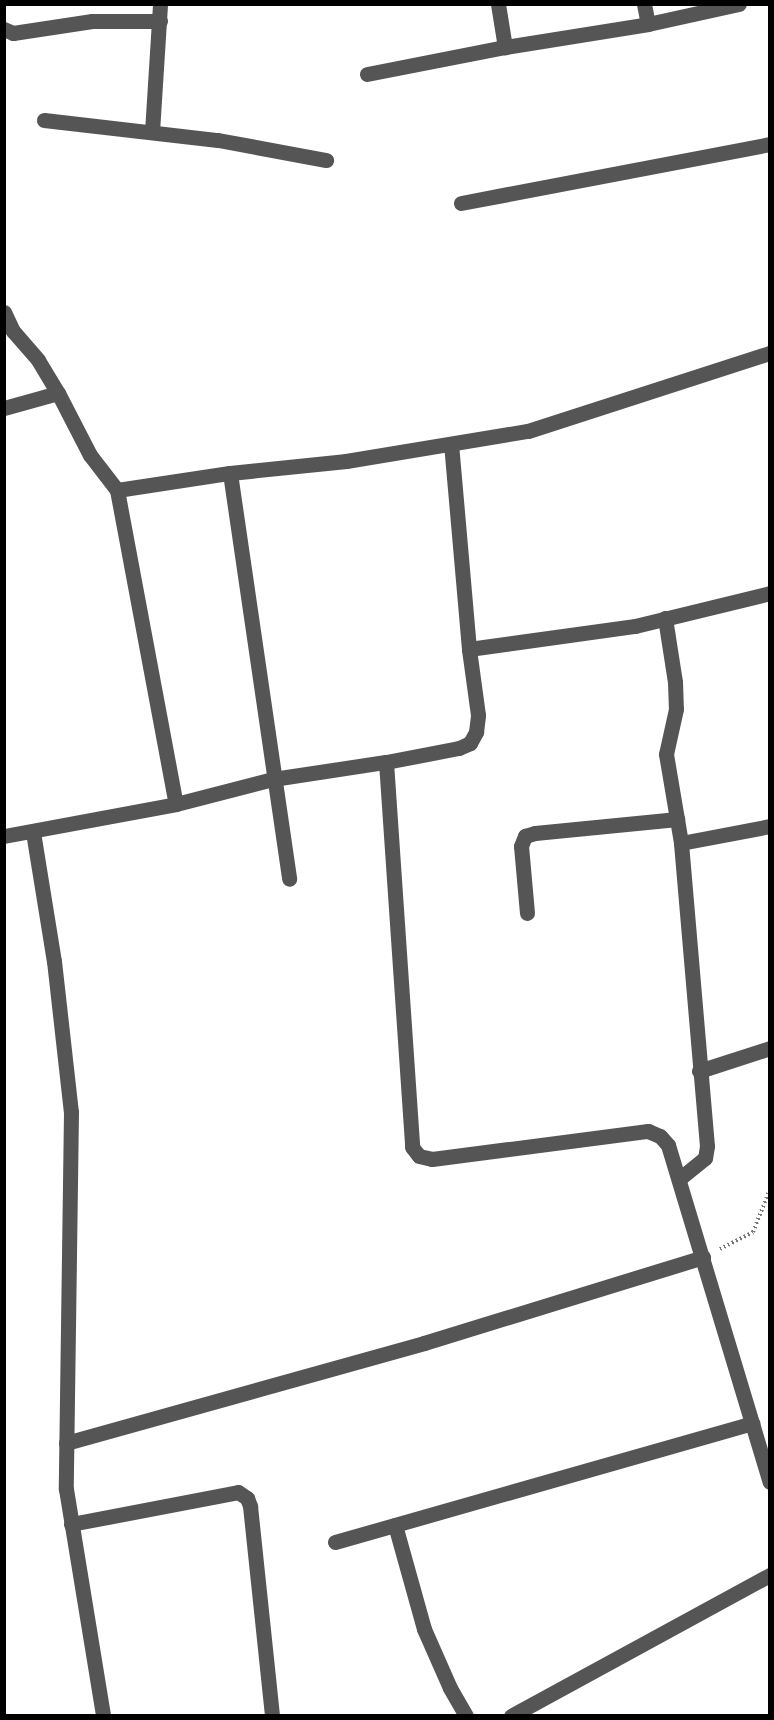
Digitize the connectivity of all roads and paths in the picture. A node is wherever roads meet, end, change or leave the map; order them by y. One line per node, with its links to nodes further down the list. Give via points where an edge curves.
1 (160, 4): 5 (street)
2 (498, 4): 8 (street)
3 (644, 4): 6 (street)
4 (739, 4): 6 (street)
5 (160, 21): 7 (street, via 92,21 13,33); 11 (street)
6 (648, 24): 8 (street)
7 (4, 28)
8 (505, 47): 9 (street)
9 (367, 74)
10 (44, 120): 11 (street)
11 (152, 132): 13 (street)
12 (770, 144): 14 (street)
13 (326, 160)
14 (461, 204)
15 (4, 312): 17 (street, via 13,331 38,360)
16 (770, 353): 19 (street, via 528,431)
17 (58, 393): 18 (street); 21 (street, via 90,455)
18 (4, 408)
19 (451, 445): 20 (street); 24 (street)
20 (230, 473): 21 (street); 26 (street)
21 (117, 490): 27 (street)
22 (770, 593): 23 (street)
23 (665, 618): 24 (street, via 635,626); 28 (street, via 676,709 666,754)
24 (469, 649): 25 (street, via 478,715 470,743)
25 (386, 762): 26 (street); 37 (street, via 412,1147 419,1156 432,1159 648,1131 668,1145)
26 (273, 779): 27 (street); 33 (street)
27 (176, 804): 30 (street)
28 (677, 819): 32 (street); 34 (street, via 525,836 520,846)
29 (770, 826): 32 (street)
30 (33, 832): 31 (street); 41 (street, via 54,961 71,1112)
31 (4, 836)
32 (681, 843): 36 (street)
33 (289, 879)
34 (527, 913)
35 (770, 1048): 36 (street)
36 (699, 1071): 37 (street, via 705,1158)
37 (679, 1179): 39 (street)
38 (770, 1190): 39 (path, via 753,1232)
39 (703, 1257): 40 (street); 41 (street, via 424,1343)
40 (752, 1424): 42 (street); 44 (street)
41 (66, 1443): 43 (street)
42 (768, 1473)
43 (71, 1524): 47 (street); 48 (street, via 238,1492 247,1498)
44 (395, 1525): 45 (street); 49 (street, via 424,1629)
45 (335, 1542)
46 (770, 1575): 50 (street)
47 (103, 1716)
48 (272, 1716)
49 (466, 1716)
50 (511, 1716)

